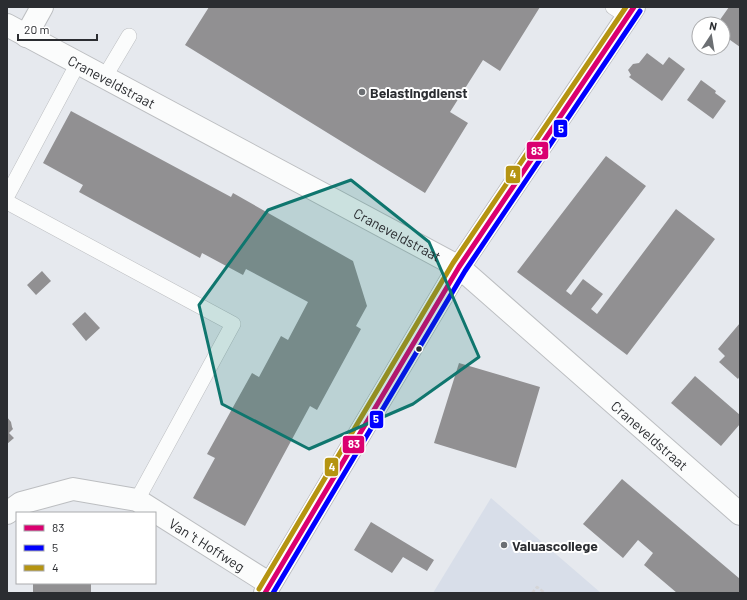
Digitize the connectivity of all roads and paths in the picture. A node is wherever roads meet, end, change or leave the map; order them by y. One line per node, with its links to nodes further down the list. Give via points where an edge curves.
1 (42, 7): 4 (street)
2 (625, 10): 10 (street)
3 (7, 25): 4 (street, Craneveldstraat)
4 (26, 36): 6 (street, Craneveldstraat)
5 (129, 36): 7 (lane)
6 (78, 63): 7 (street, Craneveldstraat); 8 (lane)
7 (104, 78): 10 (street, Craneveldstraat)
8 (7, 196)
9 (7, 202): 11 (lane, via 233,324)
10 (459, 267): 15 (street, Craneveldstraat); 16 (street)
11 (137, 500): 12 (street, Van 't Hoffweg); 14 (street, Van 't Hoffweg, via 74,488 21,503)
12 (155, 512)
13 (156, 513): 16 (street, Van 't Hoffweg)
14 (7, 514)
15 (740, 514)
16 (268, 588)
17 (532, 593): 18 (path, via 537,586)
18 (545, 593)

